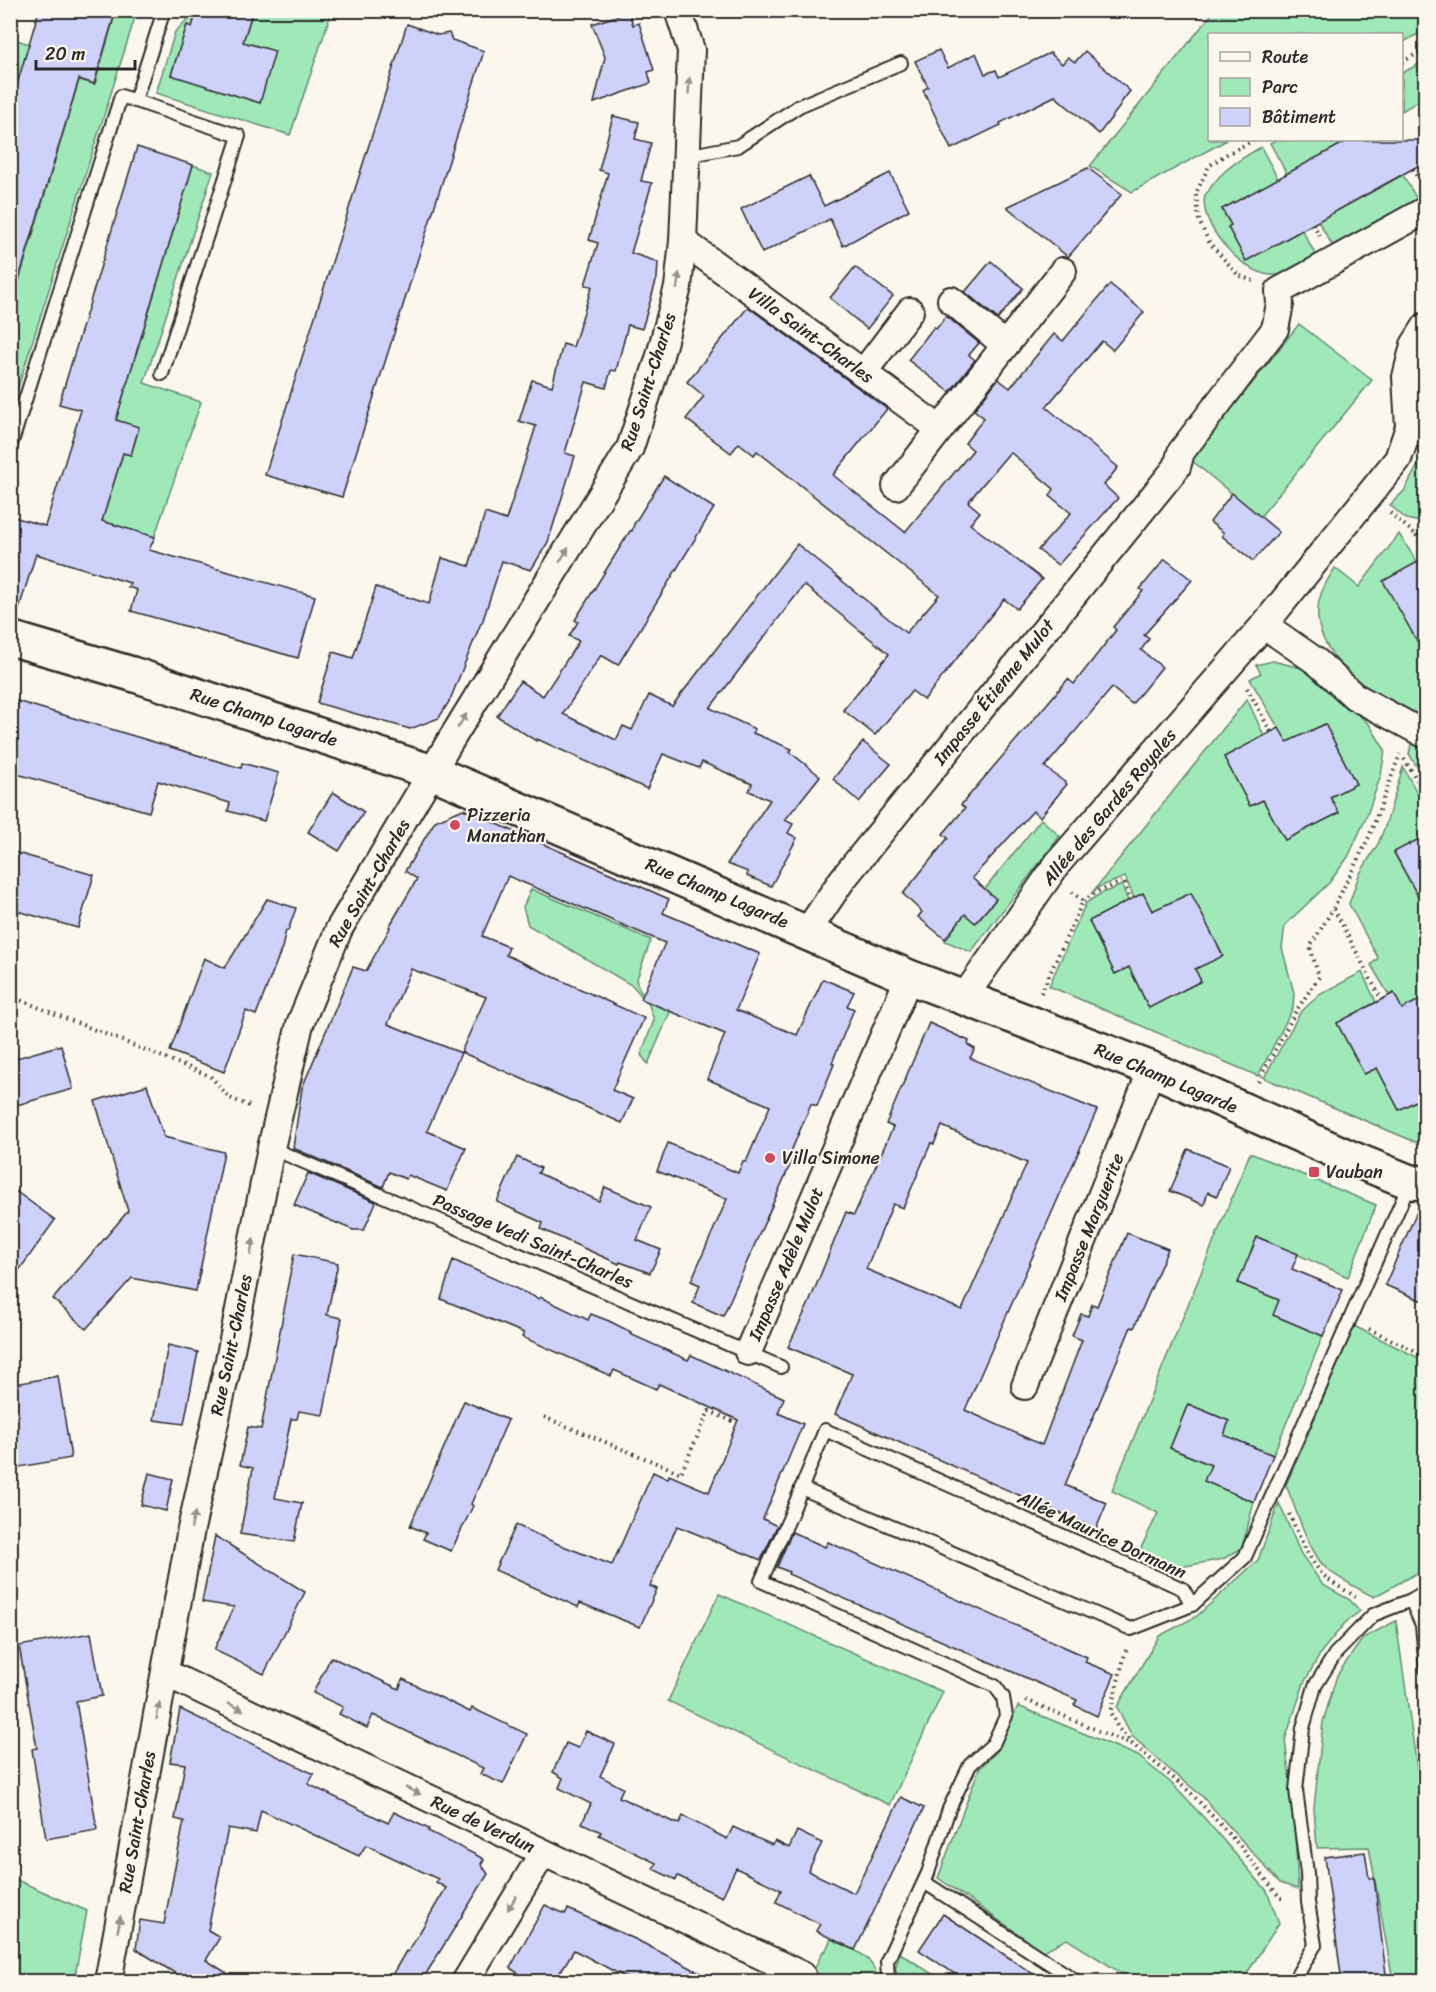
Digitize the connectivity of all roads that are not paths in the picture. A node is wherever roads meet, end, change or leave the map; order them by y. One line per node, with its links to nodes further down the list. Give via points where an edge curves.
1 (164, 10): 4 (lane)
2 (678, 10): 5 (street, Rue Saint-Charles, one-way to 2, via 691,50)
3 (901, 63): 5 (lane, via 799,106 738,146)
4 (135, 101): 14 (lane, via 239,136); 16 (lane, via 121,96)
5 (686, 156): 7 (street, Rue Saint-Charles)
6 (1425, 210): 22 (street, Impasse Étienne Mulot, via 1279,291 1275,329 1181,452 1177,468 842,880)
7 (683, 241): 13 (street, Villa Saint-Charles); 21 (street, Rue Saint-Charles, one-way to 7, via 630,448 678,287)
8 (1063, 271): 12 (street)
9 (951, 300): 12 (street)
10 (910, 311): 13 (street)
11 (1425, 326): 18 (street, Allée des Gardes Royales, via 1414,345 1406,377 1409,427 1398,459)
12 (1005, 345): 15 (street)
13 (863, 373): 15 (street, Villa Saint-Charles)
14 (162, 374)
15 (939, 429): 17 (street)
16 (10, 448)
17 (896, 486)
18 (1264, 625): 20 (street, via 1317,662 1354,696); 24 (street, Allée des Gardes Royales, via 1050,875)
19 (10, 638): 21 (main road, Rue Champ Lagarde)
20 (1418, 731)
21 (432, 772): 22 (main road, Rue Champ Lagarde); 26 (street, Rue Saint-Charles, via 339,929 300,1024)
22 (807, 932): 23 (main road, Rue Champ Lagarde)
23 (909, 977): 24 (main road, Rue Champ Lagarde); 28 (street, Impasse Adèle Mulot)
24 (964, 997): 25 (main road, Rue Champ Lagarde)
25 (1152, 1069): 27 (main road, Rue Champ Lagarde); 30 (street, Impasse Marguerite)
26 (271, 1148): 28 (lane, Passage Vedi Saint-Charles); 36 (street, Rue Saint-Charles, one-way to 26, via 191,1529 230,1360)
27 (1420, 1187): 34 (lane, via 1350,1320 1245,1557)
28 (748, 1352): 29 (lane, Passage Vedi Saint-Charles)
29 (781, 1367)
30 (1025, 1386)
31 (801, 1488): 34 (lane, Allée Maurice Dormann, via 1131,1629); 34 (lane, Allée Maurice Dormann, via 825,1430 1183,1589); 38 (lane, Allée Maurice Dormann, via 761,1581 995,1686 1003,1697 1006,1716 993,1744 970,1764 949,1809)
32 (1425, 1591): 33 (lane)
33 (1411, 1600): 35 (lane, via 1422,1625); 44 (lane, via 1373,1615 1330,1662 1315,1686 1303,1728 1296,1790 1315,1945)
34 (1192, 1605)
35 (1425, 1669)
36 (165, 1673): 37 (street, Rue de Verdun, one-way to 37); 40 (street, Rue Saint-Charles, one-way to 36)
37 (543, 1852): 39 (street, Rue de Verdun); 41 (street, one-way to 41)
38 (924, 1882): 42 (lane, via 887,1961); 43 (lane)
39 (802, 1975)
40 (108, 1982)
41 (465, 1982)
42 (890, 1982)
43 (1078, 1982)
44 (1293, 1982)

